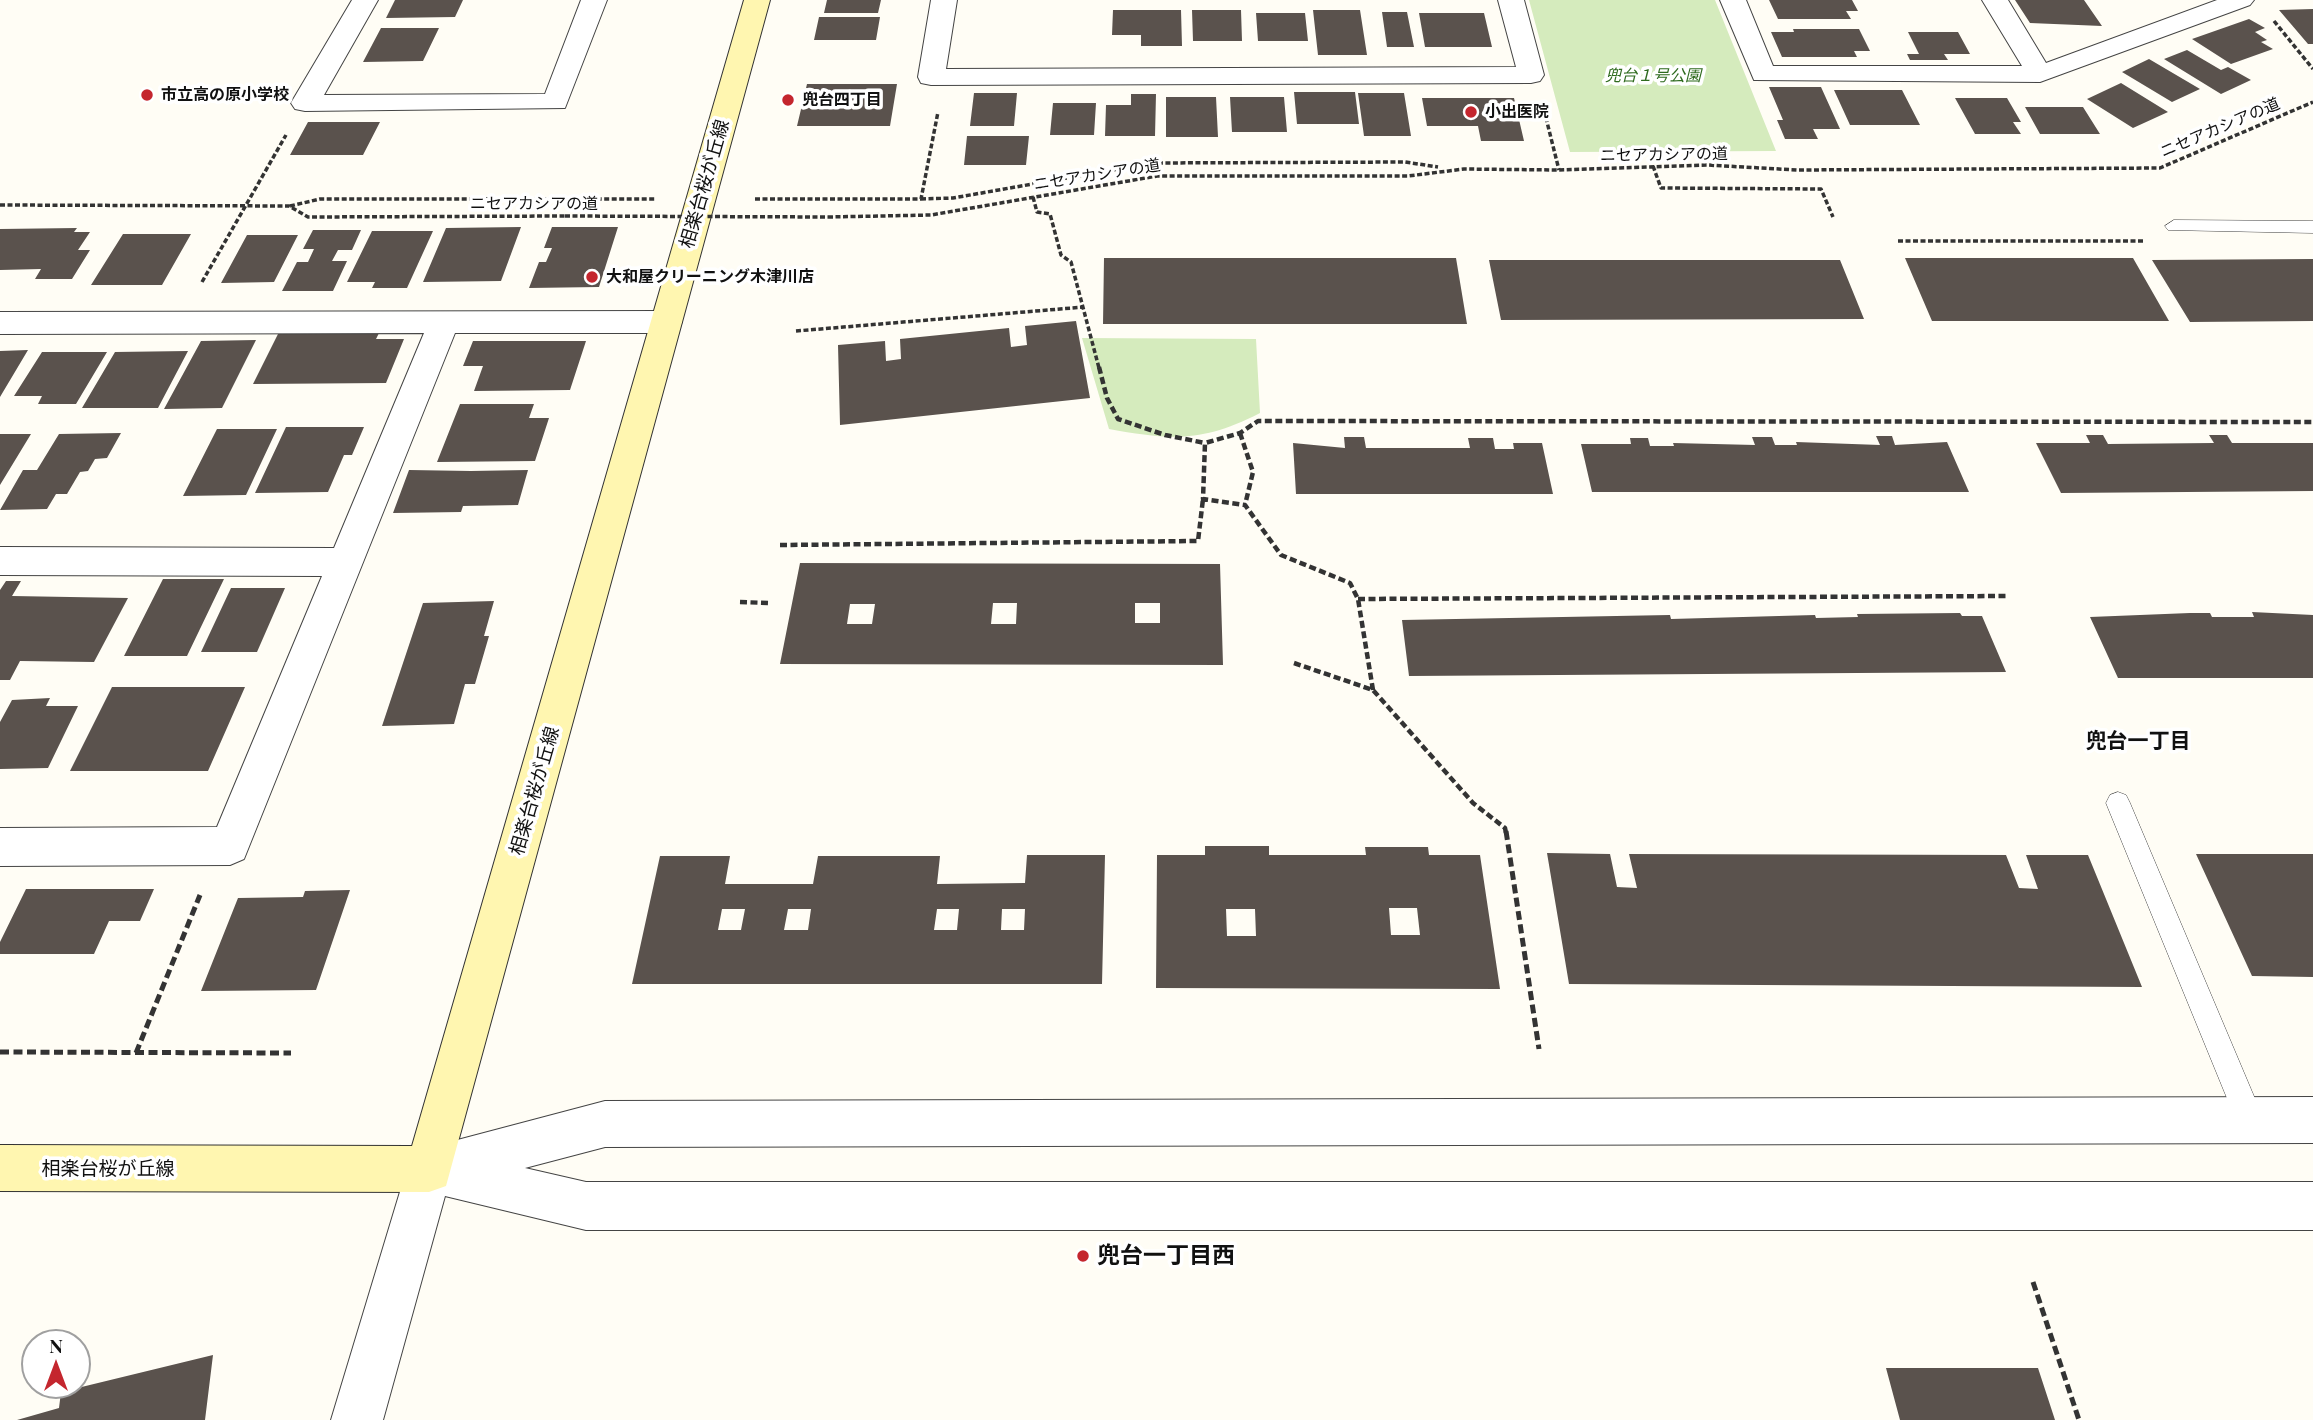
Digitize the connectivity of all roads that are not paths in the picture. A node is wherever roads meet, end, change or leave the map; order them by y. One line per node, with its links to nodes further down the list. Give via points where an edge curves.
1 (365, 0): 2 (street, via 305,103 555,102)
2 (594, 0)
3 (757, 0): 13 (main road, 相楽台桜が丘線)
4 (944, 0): 5 (street, via 930,76 1531,75)
5 (1511, 0)
6 (1733, 0): 9 (street, via 1763,74)
7 (1995, 0): 9 (street)
8 (2241, 0): 9 (street)
9 (2040, 74)
10 (2174, 226): 11 (lane)
11 (2313, 227)
12 (444, 322): 13 (street); 14 (street); 16 (street)
13 (666, 322): 22 (main road, 相楽台桜が丘線)
14 (0, 323)
15 (0, 561): 16 (street)
16 (344, 562): 18 (street, via 230,846)
17 (2119, 803): 19 (lane)
18 (0, 847)
19 (2250, 1120): 20 (street); 22 (street, via 605,1124)
20 (2313, 1120)
21 (0, 1168): 22 (main road, 相楽台桜が丘線)
22 (429, 1169): 23 (street, via 586,1206); 24 (street)
23 (2313, 1206)
24 (357, 1420)

